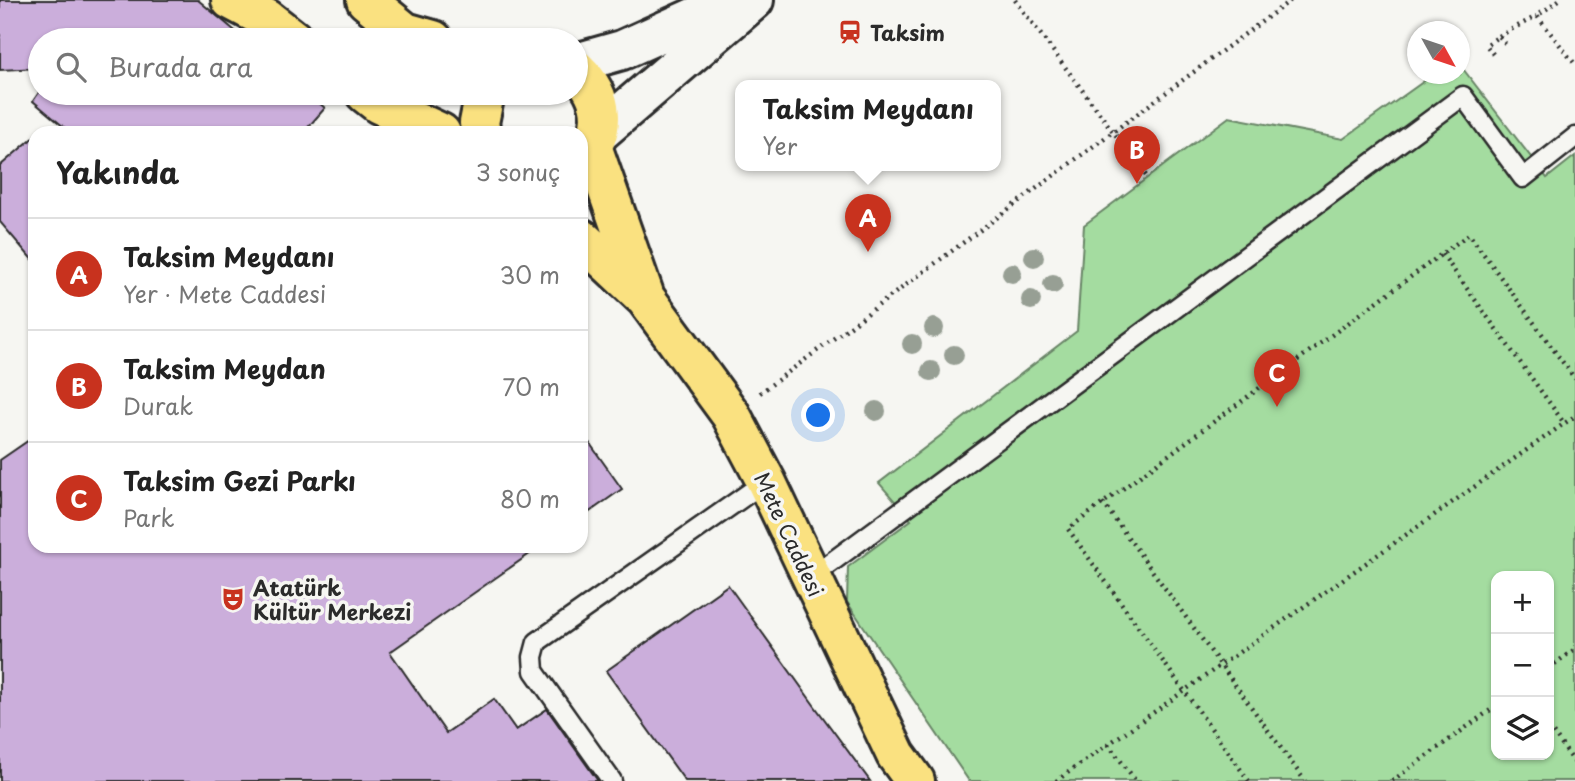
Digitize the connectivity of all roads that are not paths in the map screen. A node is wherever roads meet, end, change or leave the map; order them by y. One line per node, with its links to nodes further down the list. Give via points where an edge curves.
1 (231, 0): 5 (main road)
2 (366, 0): 6 (main road)
3 (733, 0): 7 (main road)
4 (754, 0): 14 (main road)
5 (279, 28)
6 (400, 28)
7 (588, 62)
8 (588, 82): 14 (main road, via 601,112)
9 (381, 105): 11 (main road)
10 (483, 105): 12 (main road)
11 (426, 126)
12 (480, 126)
13 (1575, 137): 18 (lane, via 1524,178 1463,96)
14 (591, 148): 16 (main road)
15 (588, 245): 16 (main road)
16 (646, 299): 17 (main road, Mete Caddesi, via 731,415)
17 (766, 481): 18 (main road, Mete Caddesi); 19 (lane, via 537,642 534,671)
18 (810, 578): 20 (main road, Mete Caddesi, via 896,755)
19 (612, 781)
20 (915, 781)

